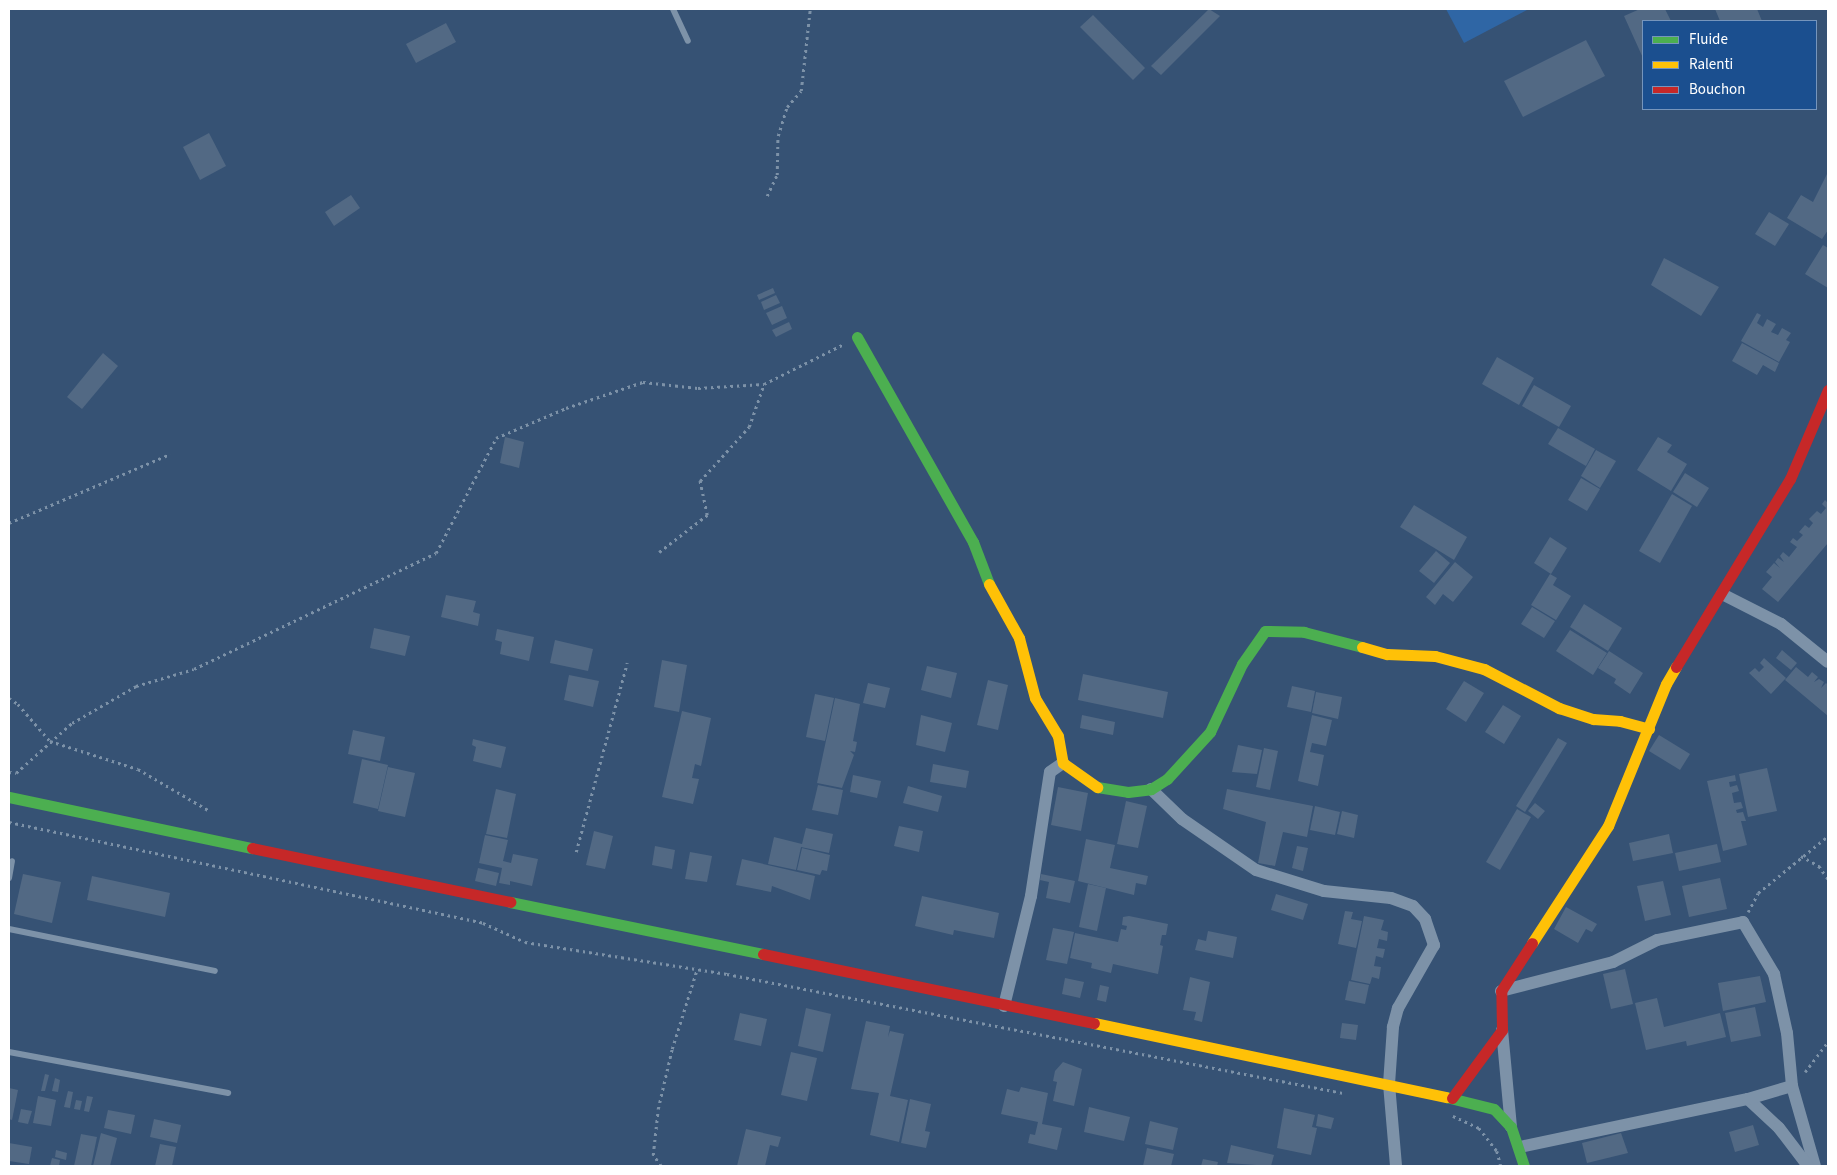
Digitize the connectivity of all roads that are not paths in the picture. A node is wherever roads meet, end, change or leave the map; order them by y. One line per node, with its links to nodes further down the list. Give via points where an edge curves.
1 (673, 9): 2 (lane)
2 (688, 41)
3 (857, 337): 8 (street, via 973,542 995,598 1019,638 1034,698 1058,736)
4 (1828, 390): 5 (street, via 1790,479)
5 (1722, 594): 6 (street, via 1781,624); 7 (street, via 1666,684)
6 (1828, 662)
7 (1649, 729): 9 (street, via 1620,721 1593,719 1559,708 1484,669 1435,656 1387,654 1304,632 1264,631 1242,664 1210,732 1167,778); 15 (street, via 1608,826)
8 (1063, 763): 9 (street, via 1094,787 1128,792); 16 (street, via 1050,772 1031,896)
9 (1152, 789): 19 (street, via 1182,819 1256,870 1324,891 1391,898 1413,906 1425,920 1434,945 1398,1008 1393,1027)
10 (9, 797): 16 (street)
11 (12, 861): 12 (lane)
12 (9, 878)
13 (9, 929): 14 (lane)
14 (216, 971)
15 (1501, 991): 17 (street); 20 (street, via 1606,964 1657,940 1742,922 1774,974 1787,1033)
16 (1004, 1006): 19 (street)
17 (1502, 1030): 22 (street); 24 (street)
18 (9, 1052): 21 (lane)
19 (1389, 1084): 22 (street); 26 (street)
20 (1792, 1086): 23 (street); 29 (street)
21 (228, 1093)
22 (1452, 1098): 24 (street, via 1494,1109)
23 (1748, 1099): 25 (street); 28 (street, via 1779,1128)
24 (1512, 1126): 25 (street)
25 (1520, 1147): 27 (street)
26 (1396, 1166)
27 (1524, 1166)
28 (1808, 1166)
29 (1815, 1166)

